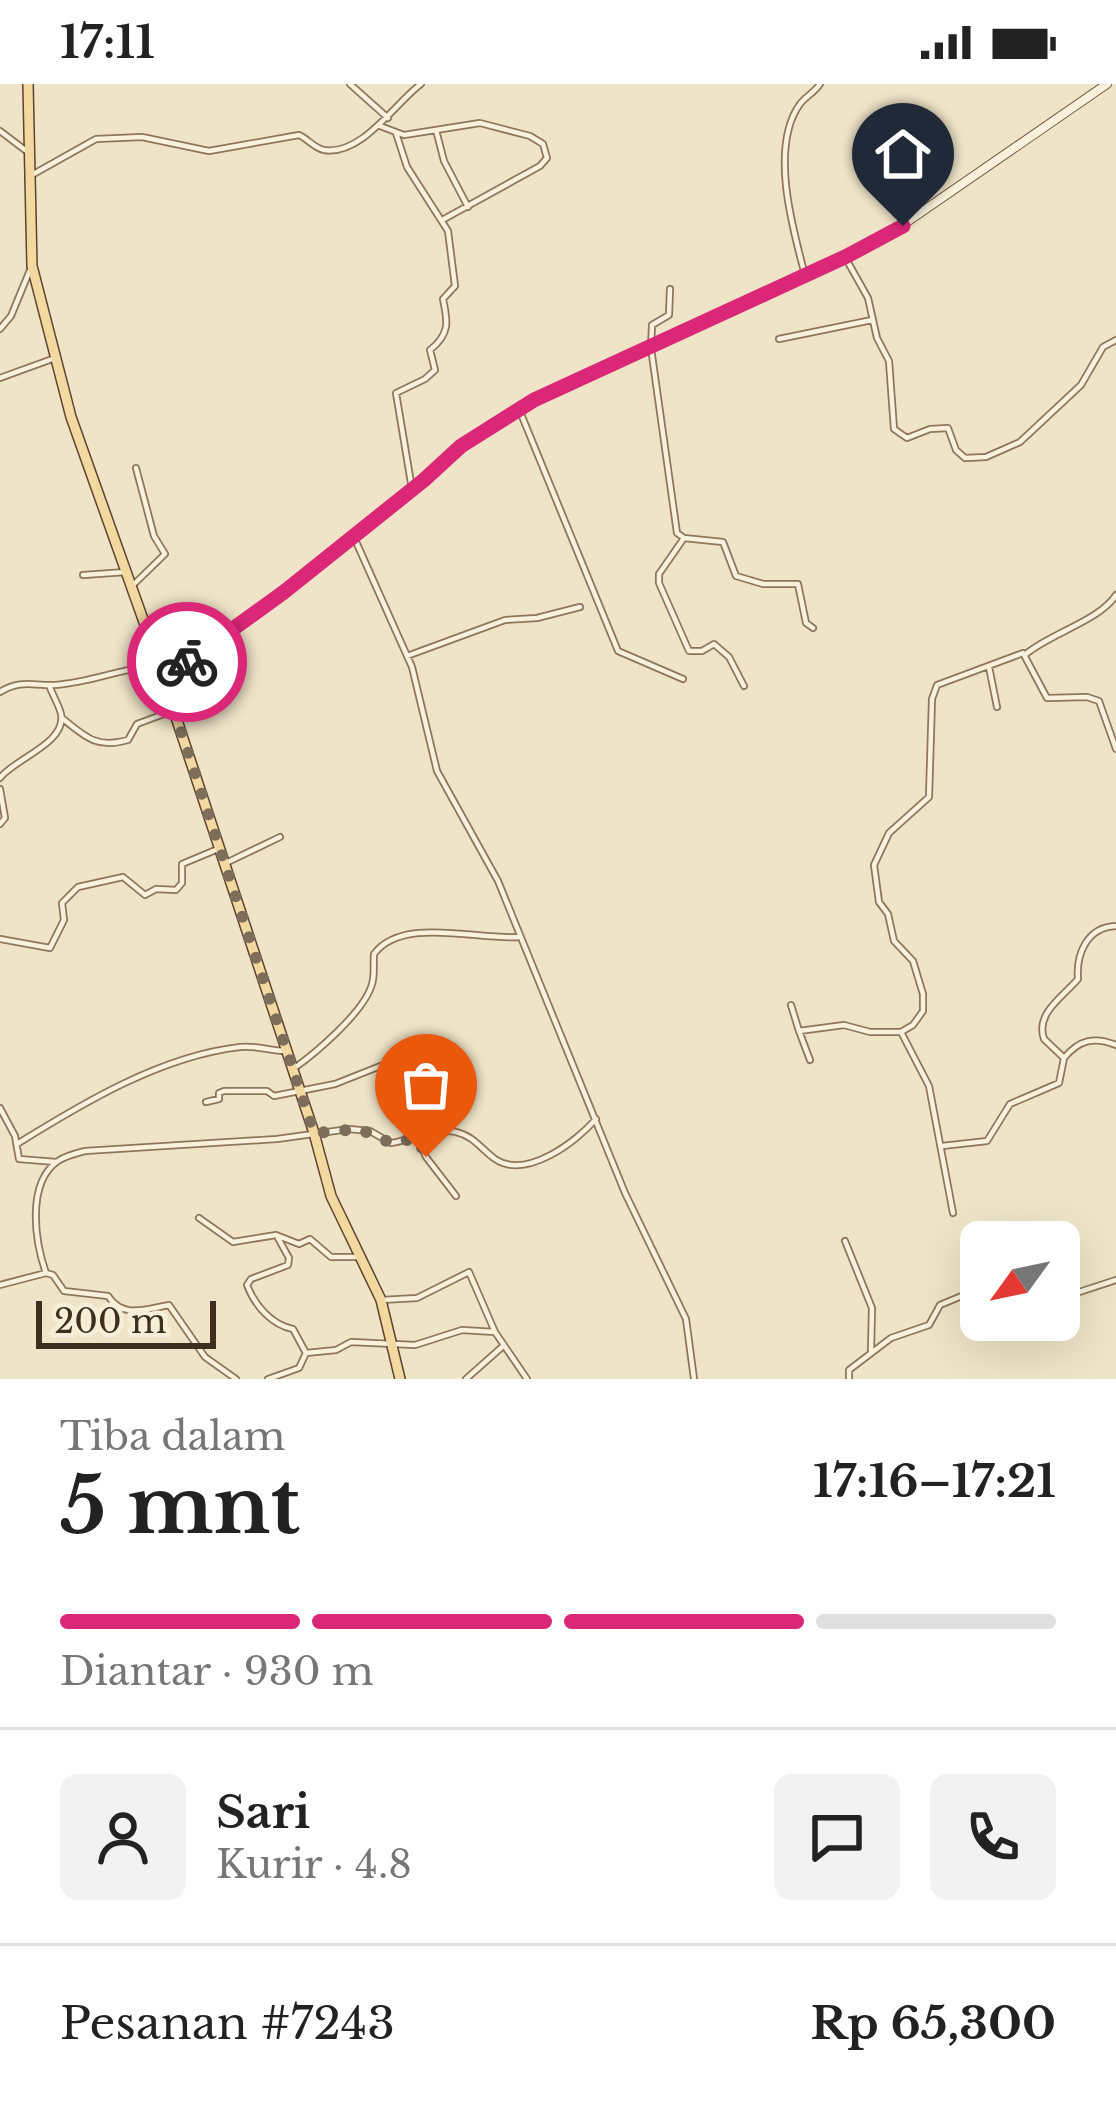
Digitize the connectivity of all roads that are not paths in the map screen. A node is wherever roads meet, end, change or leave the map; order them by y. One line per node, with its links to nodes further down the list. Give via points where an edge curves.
1 (28, 84): 11 (main road)
2 (350, 84): 6 (street)
3 (422, 84): 6 (street)
4 (820, 84): 17 (street, via 798,106 785,156)
5 (1107, 84): 15 (street, via 916,218)
6 (388, 118): 7 (street)
7 (380, 126): 10 (street); 12 (street, via 328,151 299,135 209,151 104,138)
8 (436, 130): 10 (street); 13 (street); 13 (street, via 480,123 530,136 547,150 541,166)
9 (0, 131): 11 (street)
10 (396, 133): 14 (street, via 407,167)
11 (29, 153): 12 (main road)
12 (30, 176): 16 (main road)
13 (468, 207): 14 (street)
14 (442, 219): 28 (street, via 455,286 443,299 448,324 430,350 435,370 395,398)
15 (845, 257): 17 (street); 19 (street)
16 (32, 266): 20 (street); 24 (main road)
17 (805, 275): 23 (street)
18 (670, 289): 23 (street, via 669,315 652,325)
19 (872, 320): 21 (street); 22 (street, via 889,361 894,429 907,438 948,428 956,450 970,459 1020,442)
20 (0, 329)
21 (779, 339)
22 (1116, 340)
23 (651, 348): 26 (street); 30 (street, via 674,525)
24 (55, 358): 25 (street); 31 (main road)
25 (0, 378)
26 (519, 410): 28 (street); 42 (street, via 618,651)
27 (136, 468): 33 (street, via 165,554)
28 (412, 489): 29 (street)
29 (352, 535): 38 (street); 41 (street)
30 (684, 538): 36 (street, via 723,542 736,576 798,584); 44 (street, via 659,583 689,651 722,647)
31 (126, 572): 32 (street); 33 (main road)
32 (83, 575)
33 (131, 587): 39 (main road)
34 (1116, 595): 37 (street, via 1107,608)
35 (580, 607): 38 (street, via 505,620)
36 (814, 628)
37 (1025, 654): 40 (street); 49 (street, via 1047,698 1099,701)
38 (407, 656): 57 (street, via 433,762)
39 (159, 665): 41 (main road); 43 (street)
40 (989, 667): 46 (street); 61 (street, via 934,688 929,797 889,833 874,865 892,938 913,961 925,1004)
41 (163, 677): 47 (main road)
42 (683, 679)
43 (49, 686): 45 (street, via 32,680); 48 (street)
44 (744, 686)
45 (0, 692)
46 (997, 707)
47 (173, 711): 48 (street, via 108,743 86,740); 54 (main road)
48 (62, 718): 50 (street, via 49,740)
49 (1116, 749)
50 (0, 778)
51 (0, 789): 52 (street)
52 (0, 824)
53 (280, 838): 55 (street)
54 (218, 850): 55 (main road); 58 (street, via 182,864 176,890 146,895 123,877 74,889 50,948)
55 (223, 865): 63 (main road)
56 (1116, 926): 64 (street, via 1100,928 1088,942 1077,958 1078,979 1042,1023 1044,1040)
57 (521, 937): 67 (street, via 441,933 385,942 362,1004); 71 (street)
58 (0, 939)
59 (791, 1005): 60 (street)
60 (799, 1031): 61 (street, via 844,1025); 65 (street)
61 (901, 1032): 75 (street, via 929,1086)
62 (1116, 1045): 64 (street, via 1092,1039)
63 (286, 1051): 67 (main road); 74 (street, via 227,1049 142,1075)
64 (1064, 1058): 75 (street, via 1057,1086 1010,1104 990,1139)
65 (811, 1060)
66 (388, 1064): 68 (street)
67 (293, 1070): 68 (main road)
68 (300, 1092): 69 (street, via 224,1090); 72 (main road)
69 (206, 1102)
70 (0, 1108): 74 (street)
71 (596, 1119): 73 (street, via 526,1163 499,1161 453,1131); 99 (street, via 686,1319)
72 (314, 1133): 73 (street, via 359,1129 391,1143); 76 (street, via 86,1150); 82 (main road)
73 (418, 1138): 77 (street)
74 (16, 1144): 76 (street, via 21,1161)
75 (942, 1146): 78 (street)
76 (56, 1162): 83 (street, via 37,1210)
77 (456, 1196)
78 (953, 1213)
79 (199, 1218): 80 (street, via 232,1242)
80 (276, 1235): 82 (street, via 296,1244 311,1239 337,1259); 93 (street, via 288,1265 247,1285)
81 (845, 1241): 92 (street, via 872,1308)
82 (359, 1257): 88 (main road)
83 (46, 1273): 85 (street); 94 (street, via 64,1291 108,1296 123,1310 171,1306 205,1357)
84 (1116, 1280): 86 (street)
85 (0, 1285)
86 (1080, 1292)
87 (960, 1297): 92 (street, via 940,1305 923,1328)
88 (381, 1300): 89 (street, via 417,1298 469,1271); 90 (main road)
89 (495, 1332): 90 (street, via 462,1330); 91 (street)
90 (394, 1346): 93 (street, via 351,1342); 96 (main road)
91 (503, 1346): 97 (street); 98 (street)
92 (871, 1352): 100 (street)
93 (306, 1353): 95 (street, via 299,1369)
94 (236, 1379)
95 (268, 1379)
96 (400, 1379)
97 (466, 1379)
98 (527, 1379)
99 (694, 1379)
100 (849, 1379)

